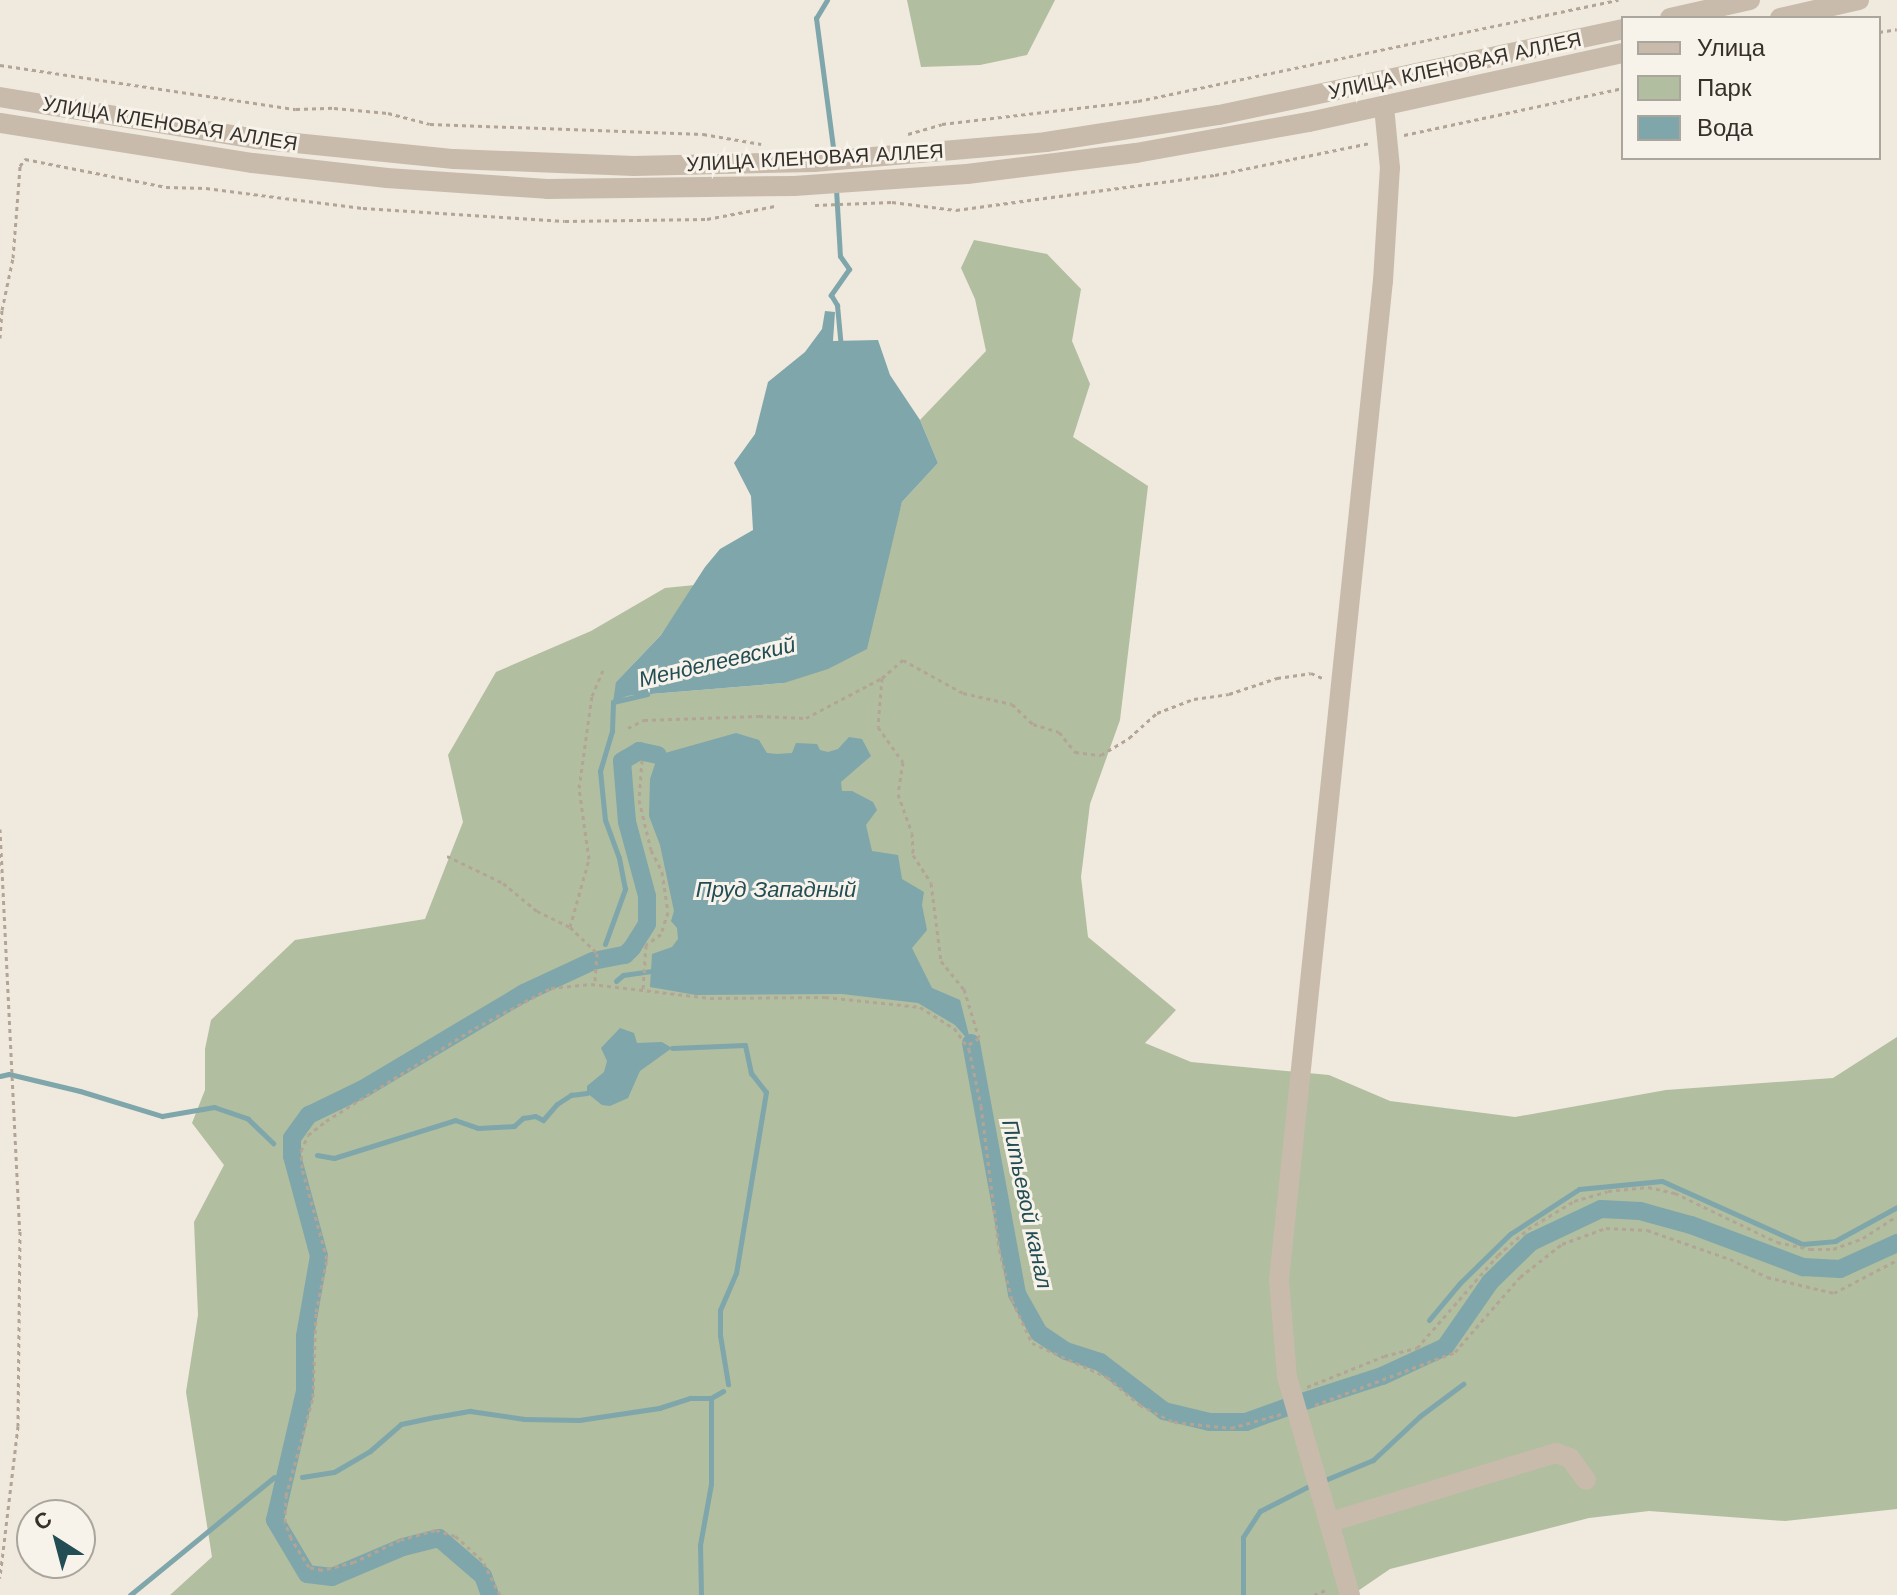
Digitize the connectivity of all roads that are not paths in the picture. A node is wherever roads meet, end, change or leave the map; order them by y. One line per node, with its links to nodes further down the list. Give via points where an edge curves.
1 (1750, 0): 3 (street)
2 (1859, 0): 4 (street)
3 (1679, 16)
4 (1789, 16)
5 (1621, 29): 8 (street, УЛИЦА КЛЕНОВАЯ АЛЛЕЯ, via 1219,115 1046,142 794,162 547,164 389,154 256,139)
6 (1621, 53): 10 (street, УЛИЦА КЛЕНОВАЯ АЛЛЕЯ)
7 (0, 97): 8 (street, УЛИЦА КЛЕНОВАЯ АЛЛЕЯ)
8 (32, 102): 9 (street)
9 (0, 106)
10 (1384, 107): 12 (street, УЛИЦА КЛЕНОВАЯ АЛЛЕЯ, via 1049,166 794,186 547,189 387,178 253,163); 15 (street, via 1388,228 1279,1280 1287,1377)
11 (0, 123): 12 (street, УЛИЦА КЛЕНОВАЯ АЛЛЕЯ)
12 (29, 127): 13 (street)
13 (0, 136)
14 (1586, 1480): 15 (street, via 1570,1458 1556,1453)
15 (1330, 1522): 16 (street)
16 (1350, 1595)

